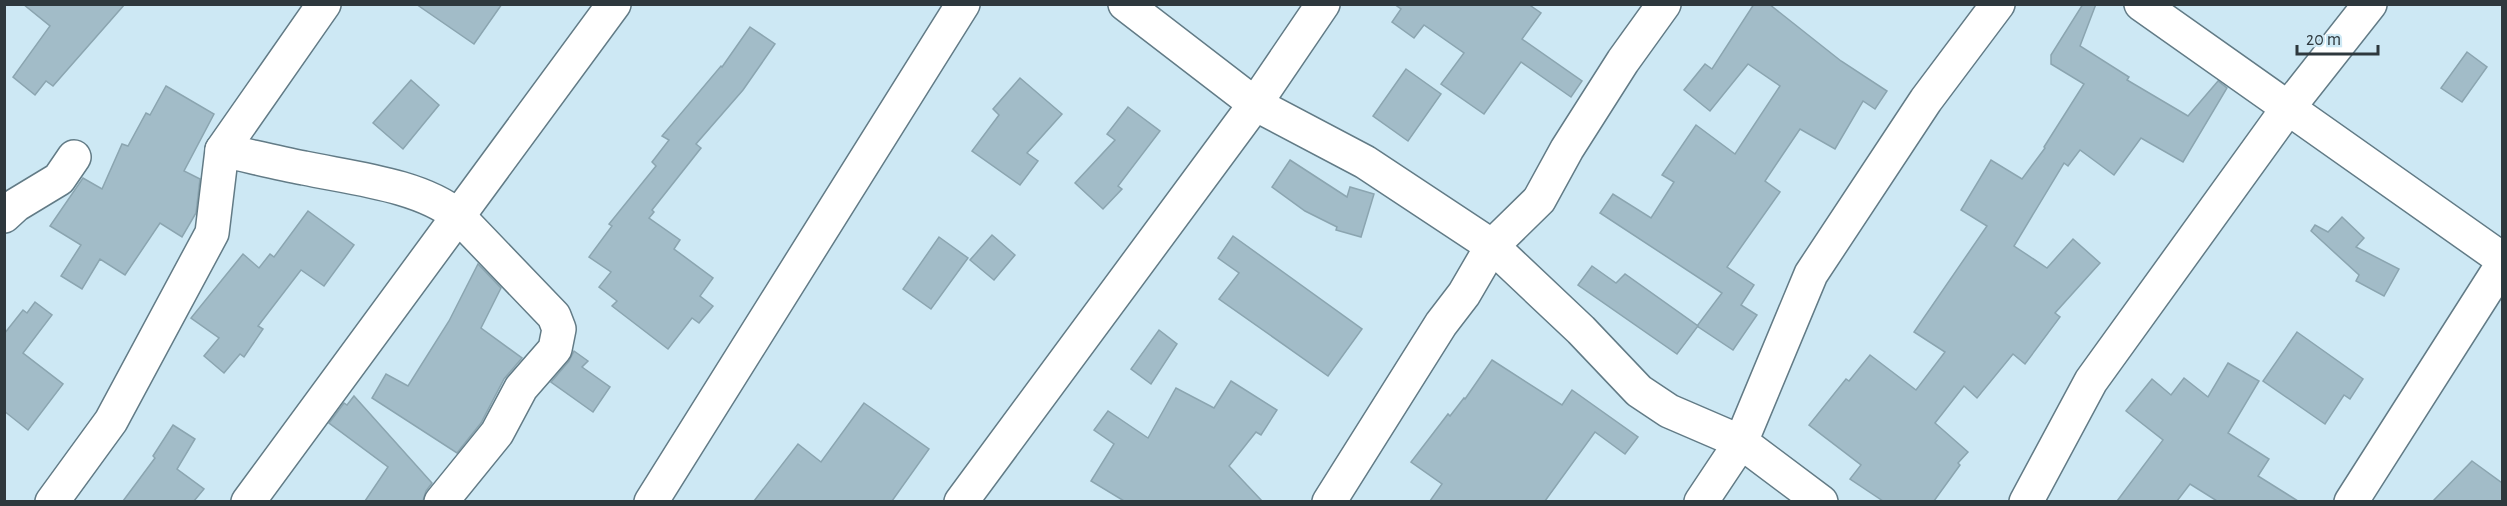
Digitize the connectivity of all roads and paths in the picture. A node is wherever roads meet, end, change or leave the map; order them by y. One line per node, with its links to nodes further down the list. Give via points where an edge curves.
1 (324, 4): 12 (street)
2 (614, 4): 15 (street)
3 (963, 4): 23 (street)
4 (1125, 4): 10 (street)
5 (1323, 4): 10 (street)
6 (1664, 4): 16 (street, via 1623,61 1539,200)
7 (1998, 4): 19 (street, via 1926,100 1811,274)
8 (2141, 4): 11 (street)
9 (2370, 4): 11 (street)
10 (1255, 104): 16 (street, via 1365,162); 24 (street)
11 (2288, 108): 17 (street); 28 (street, via 2091,381)
12 (222, 150): 15 (street, via 426,196); 20 (street, via 212,232 111,421)
13 (74, 157): 14 (street, via 59,178)
14 (4, 216)
15 (458, 216): 21 (street); 22 (street, via 554,316 559,338 555,349 521,388 497,433)
16 (1492, 246): 19 (street, via 1639,391 1669,411); 25 (street)
17 (2502, 259)
18 (2502, 265): 29 (street)
19 (1741, 442): 26 (street); 27 (street)
20 (52, 501)
21 (248, 501)
22 (441, 501)
23 (651, 501)
24 (962, 501)
25 (1329, 501)
26 (1701, 501)
27 (1821, 501)
28 (2026, 501)
29 (2351, 501)

